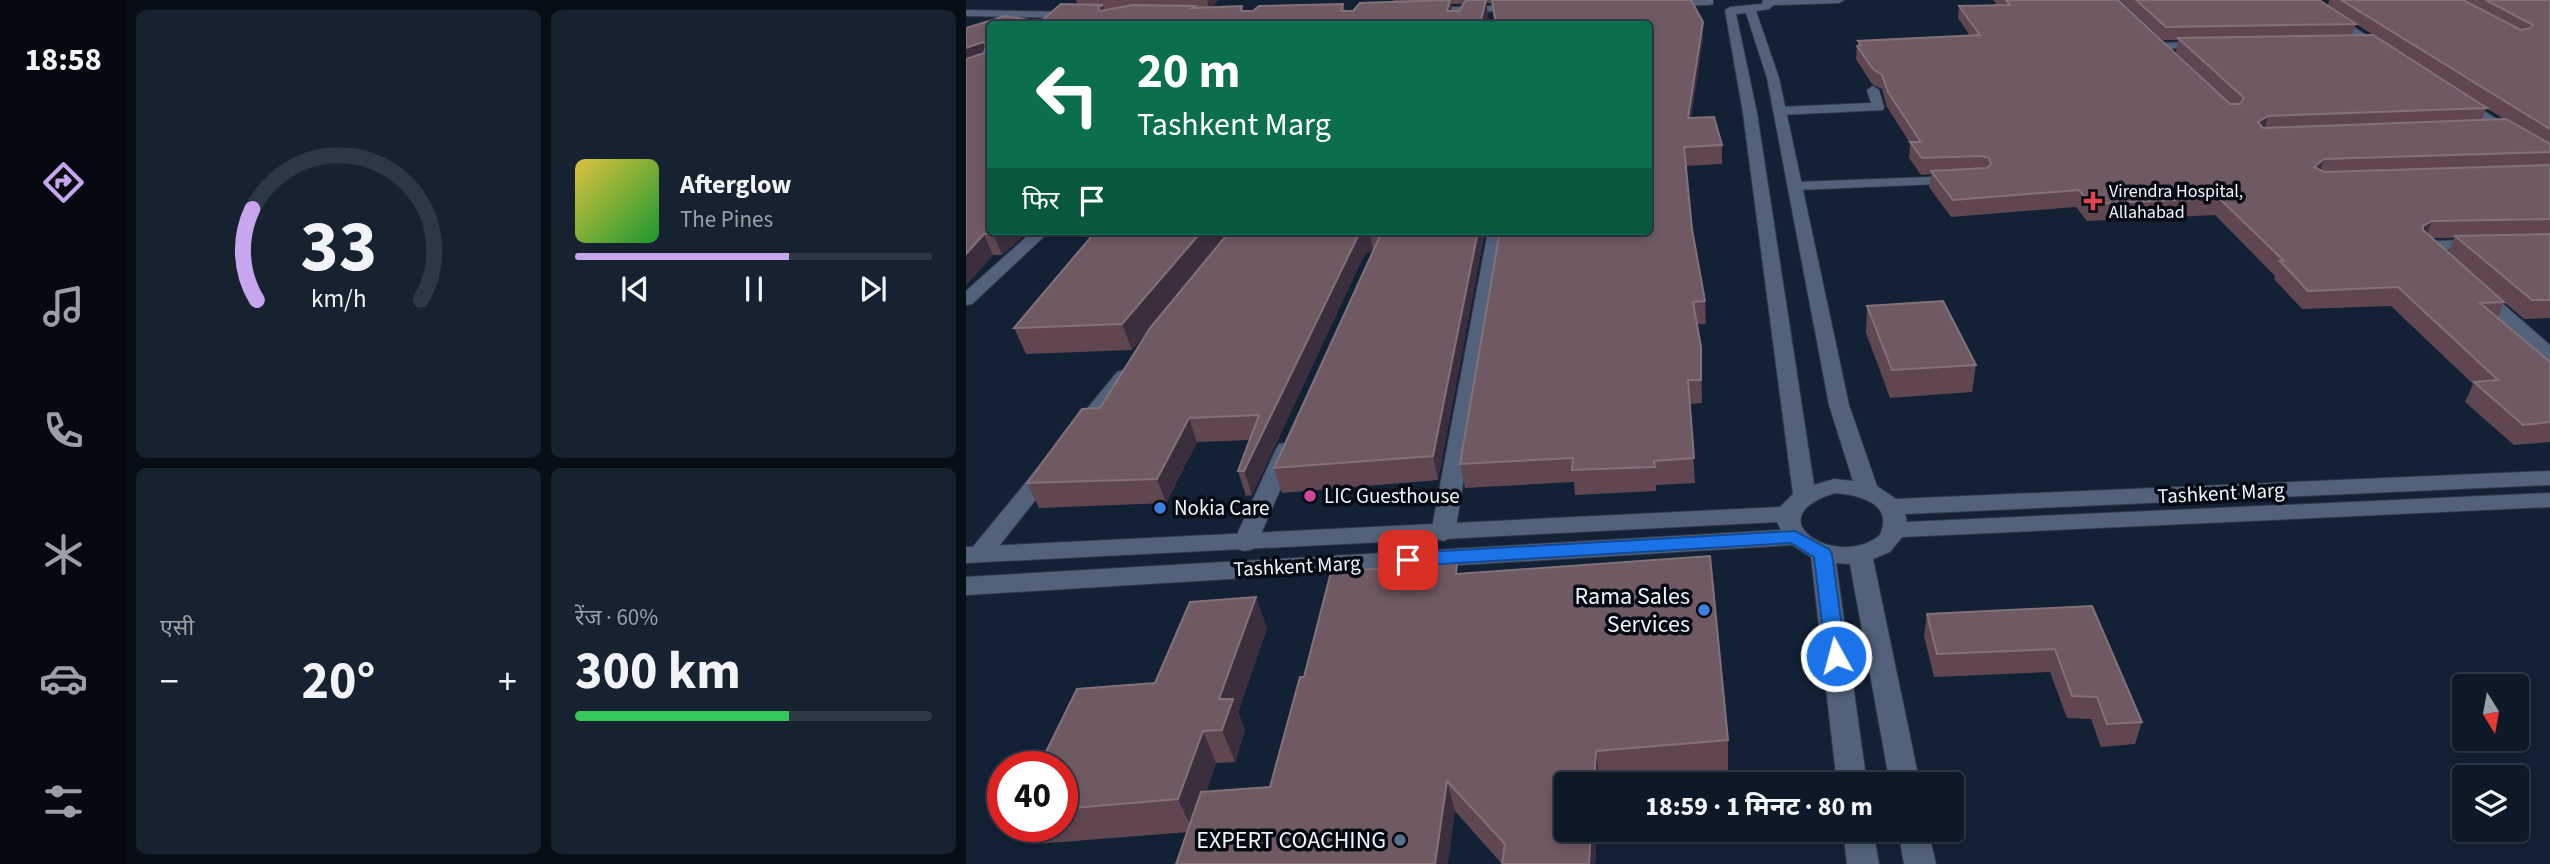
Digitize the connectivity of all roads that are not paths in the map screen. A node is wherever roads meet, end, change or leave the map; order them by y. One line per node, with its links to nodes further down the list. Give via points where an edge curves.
1 (1031, 0): 13 (street)
2 (1839, 0): 5 (street)
3 (2306, 0): 18 (street)
4 (1710, 1): 6 (street); 10 (street, via 1714,7)
5 (1769, 1): 11 (street, via 1765,7)
6 (1654, 4)
7 (973, 6): 13 (street)
8 (1532, 8): 9 (street)
9 (1463, 10): 12 (street); 15 (street)
10 (1730, 10): 11 (street); 43 (street, via 1752,126)
11 (1749, 10): 26 (street)
12 (1411, 11)
13 (1026, 15): 14 (street); 16 (street)
14 (1095, 15)
15 (1458, 21)
16 (966, 22)
17 (2149, 37): 21 (street)
18 (2372, 43): 19 (street); 22 (street)
19 (2345, 44)
20 (2212, 45): 21 (street)
21 (2158, 46): 23 (street)
22 (2394, 57)
23 (2177, 62)
24 (1874, 90): 26 (street, via 1878,107)
25 (2449, 93): 27 (street)
26 (1780, 111): 31 (street)
27 (2505, 128): 28 (street); 29 (street)
28 (2478, 130)
29 (2550, 158)
30 (1980, 179): 31 (street)
31 (1796, 186): 42 (street, via 1839,405)
32 (1038, 235): 37 (street)
33 (1495, 235): 47 (street)
34 (2495, 244): 35 (street, via 2426,246)
35 (2446, 264)
36 (2467, 282): 38 (street)
37 (966, 300)
38 (2550, 355)
39 (1137, 360): 49 (street)
40 (1295, 431): 48 (street)
41 (2550, 478): 45 (street, Tashkent Marg)
42 (1867, 491): 43 (street, via 1834,486); 45 (street, via 1881,498)
43 (1804, 495): 46 (street, via 1793,503)
44 (2550, 500): 45 (street, Tashkent Marg)
45 (1893, 519): 51 (street, via 1883,545)
46 (1792, 525): 47 (street, Tashkent Marg); 50 (street, via 1807,547); 52 (street, Tashkent Marg)
47 (1443, 533): 48 (street, Tashkent Marg)
48 (1245, 543): 49 (street, Tashkent Marg)
49 (973, 554)
50 (1823, 554): 51 (street); 53 (street)
51 (1860, 555): 54 (street)
52 (966, 586)
53 (1850, 772)
54 (1903, 772)
55 (1860, 842): 57 (street)
56 (1915, 842): 58 (street)
57 (1863, 864)
58 (1920, 864)

